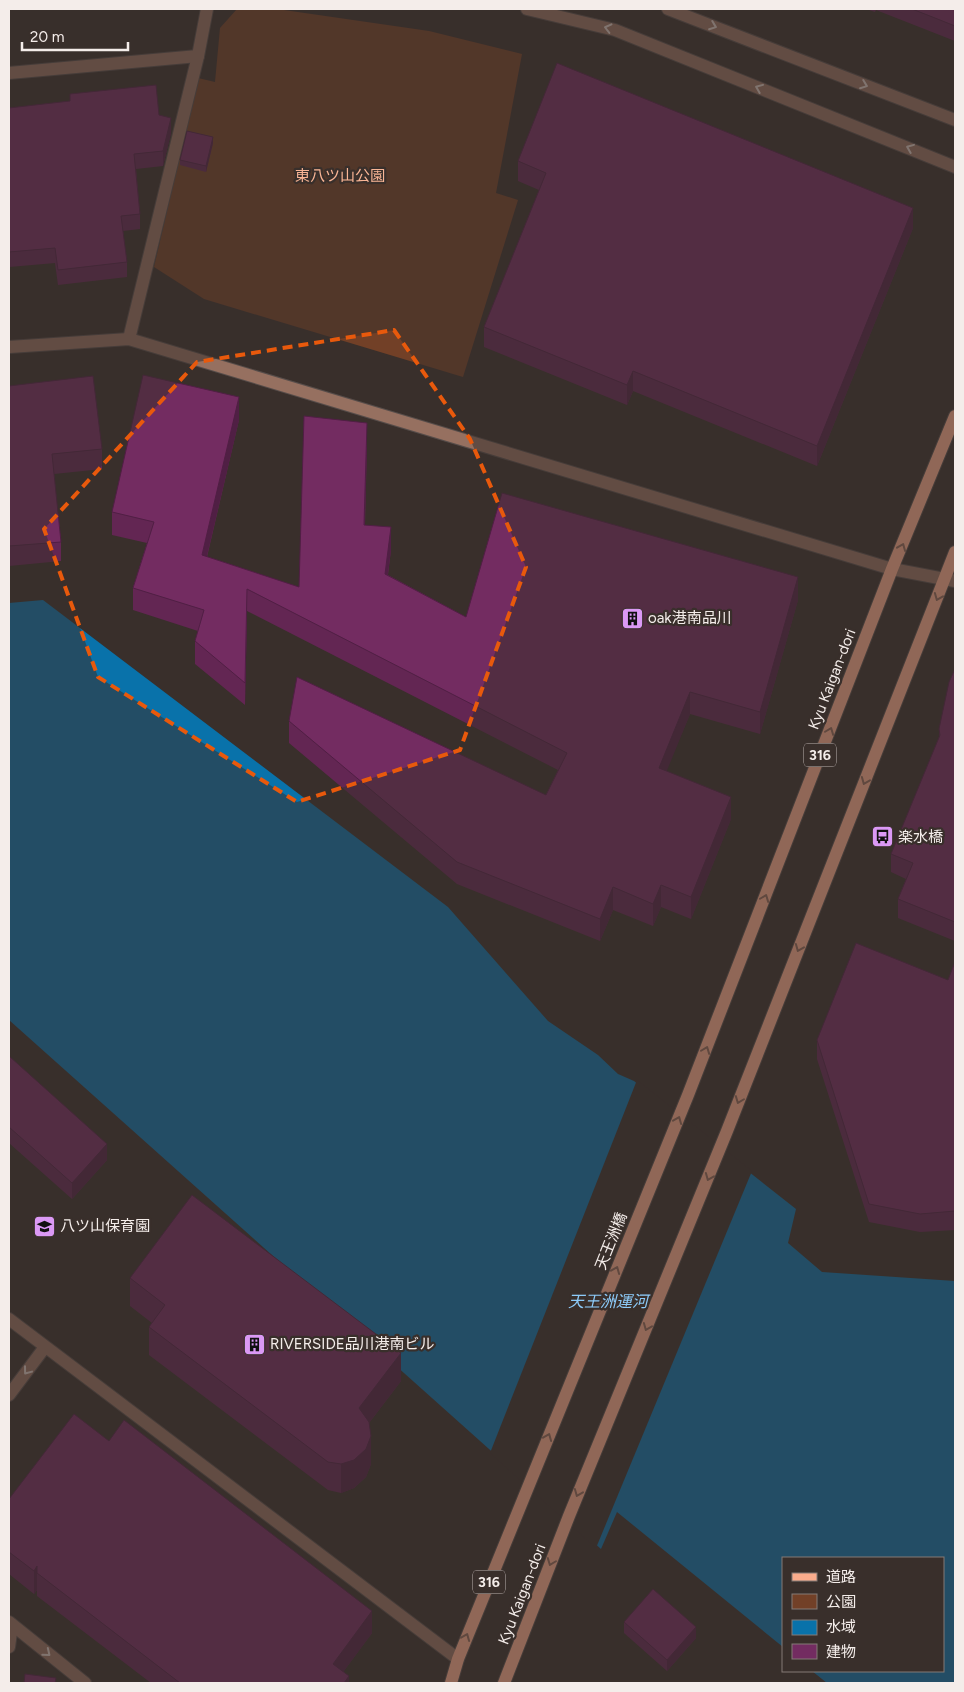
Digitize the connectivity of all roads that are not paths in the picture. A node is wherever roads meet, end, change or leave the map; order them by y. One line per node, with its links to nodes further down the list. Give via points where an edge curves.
1 (207, 9): 4 (street)
2 (526, 9): 7 (street, one-way to 2, via 616,30)
3 (668, 9): 6 (street, one-way to 6)
4 (198, 56): 5 (street); 8 (street)
5 (9, 73)
6 (955, 120)
7 (955, 167)
8 (130, 339): 9 (street); 12 (street)
9 (9, 347)
10 (955, 416): 12 (main road, Kyu Kaigan-dori / 316, one-way to 10)
11 (955, 552): 13 (main road)
12 (892, 569): 13 (street); 14 (main road, Kyu Kaigan-dori / 316, one-way to 12)
13 (950, 580): 23 (main road, Kyu Kaigan-dori, one-way to 23)
14 (688, 1095): 20 (main road, 天王洲橋 / 316, one-way to 14)
15 (9, 1319): 16 (street)
16 (45, 1346): 17 (street, one-way to 17); 20 (street)
17 (9, 1395)
18 (10, 1624): 19 (street); 21 (street, one-way to 21)
19 (9, 1647)
20 (458, 1659): 22 (main road, 316)
21 (85, 1683)
22 (450, 1683)
23 (504, 1683)

